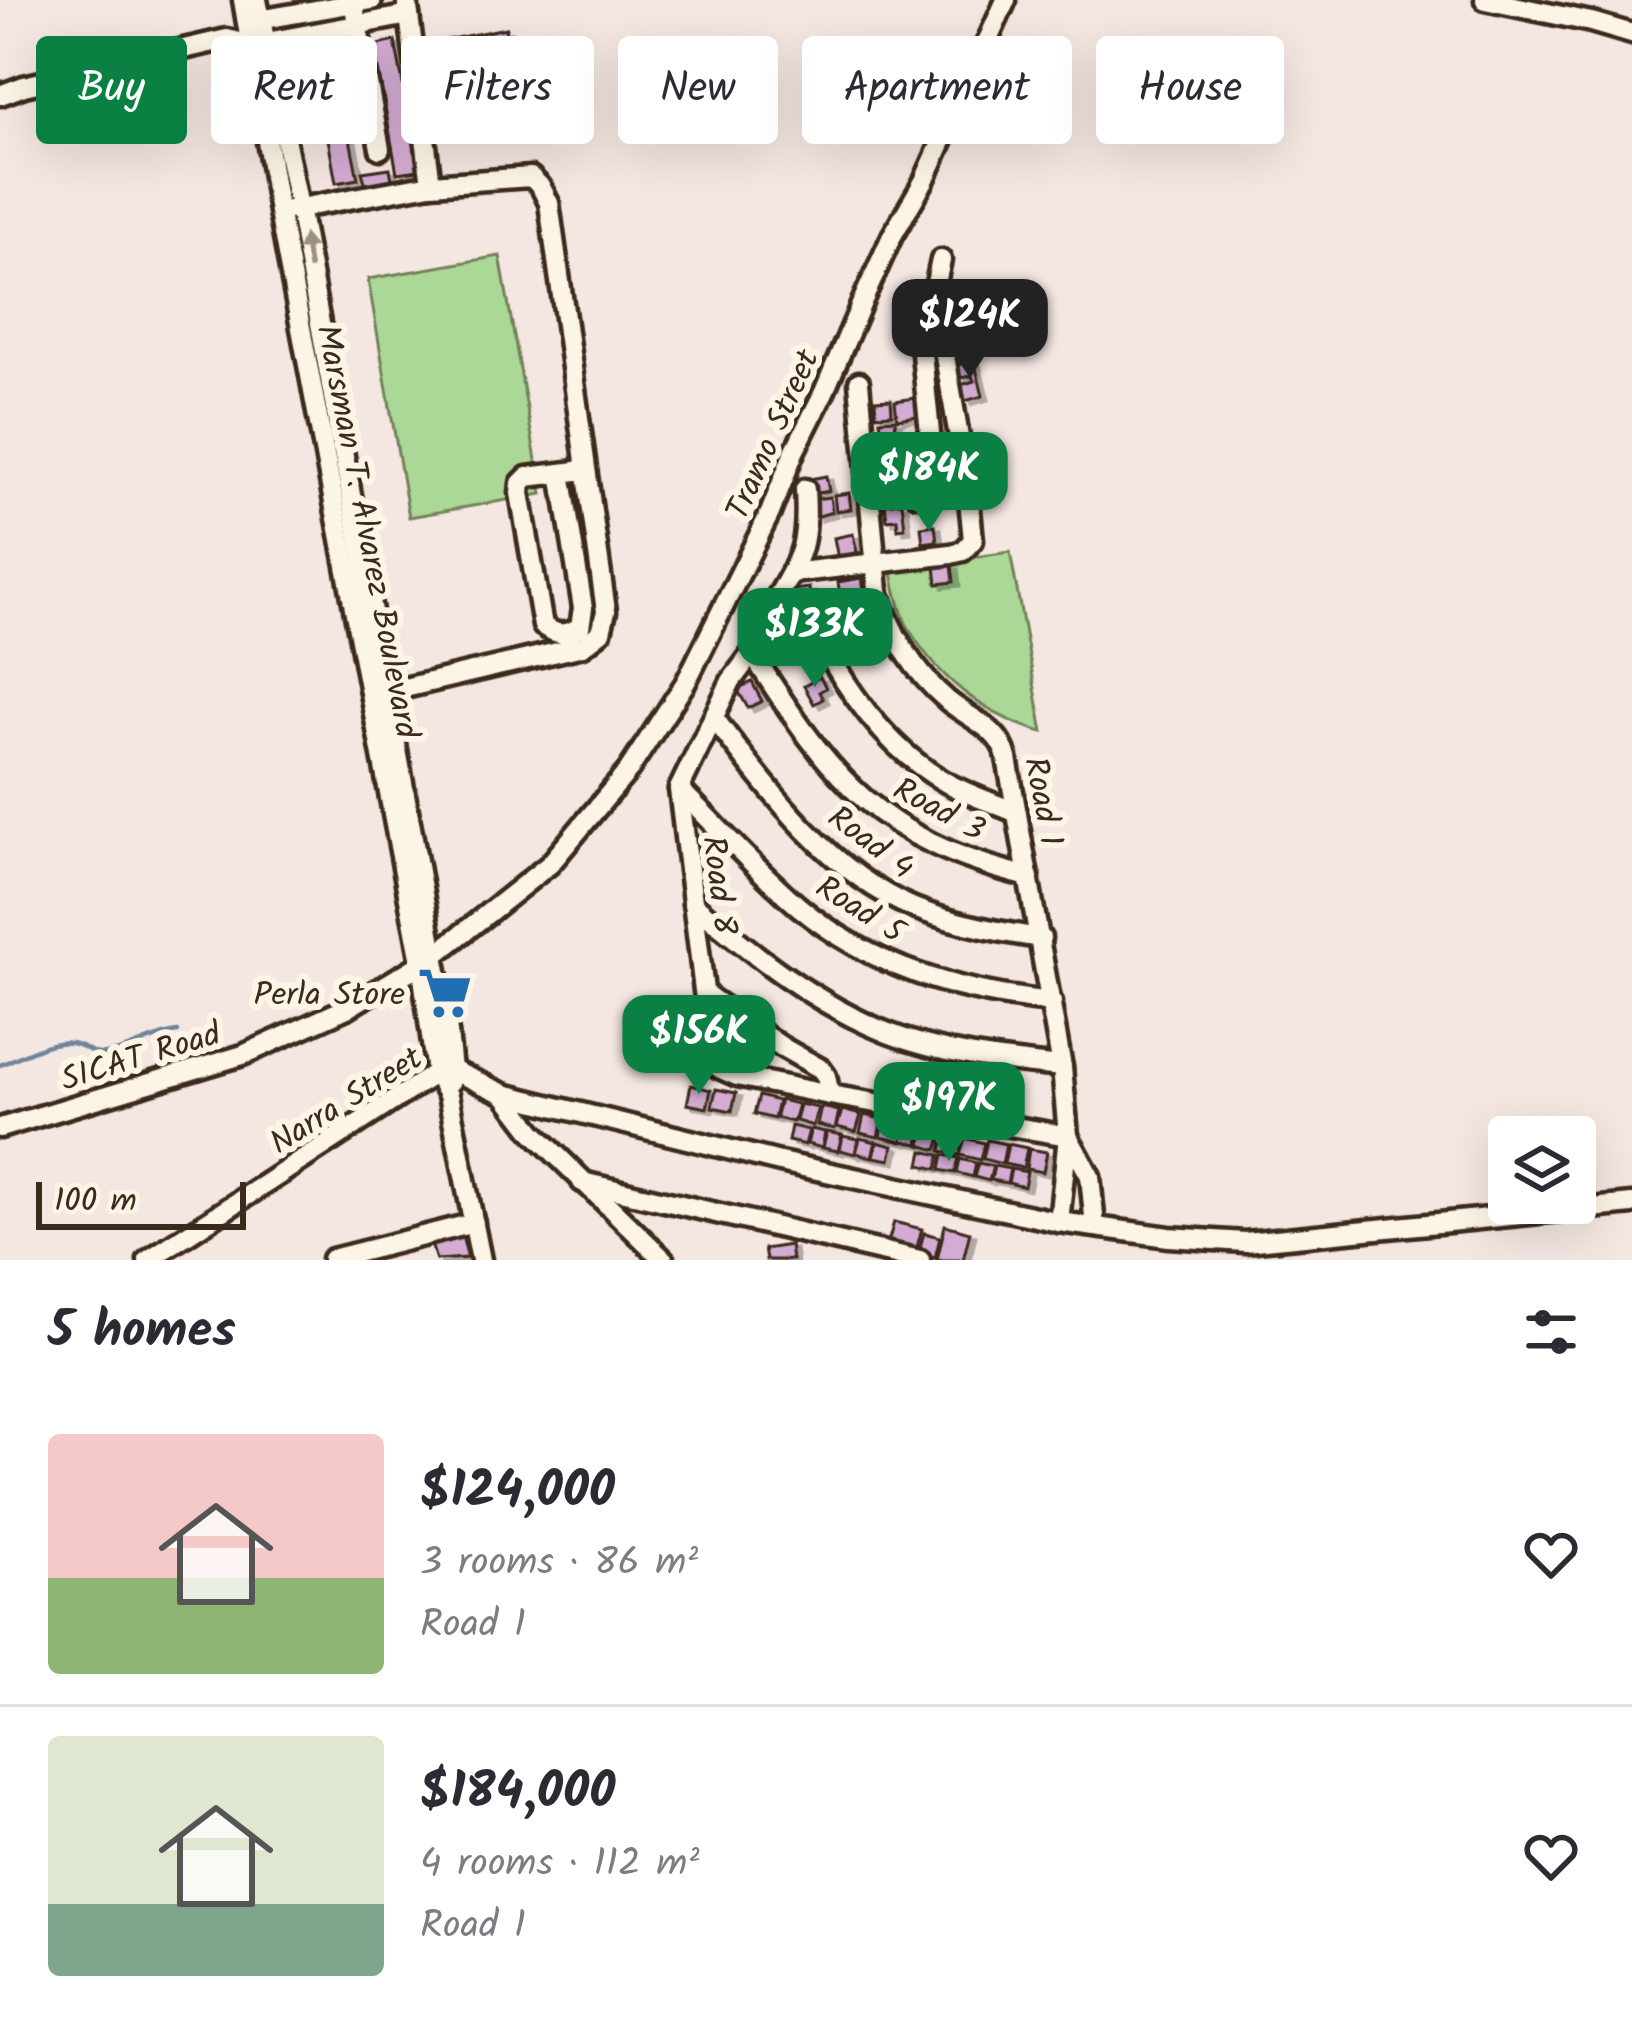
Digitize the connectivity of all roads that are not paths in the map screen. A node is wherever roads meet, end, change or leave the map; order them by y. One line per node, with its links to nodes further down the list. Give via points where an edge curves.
1 (243, 0): 7 (street, Marsman T. Alvarez Boulevard)
2 (1006, 0): 40 (street, Tramo Street, via 677,698 550,864)
3 (1484, 0): 9 (street)
4 (362, 2): 5 (street); 8 (street)
5 (285, 8): 7 (street)
6 (408, 8): 8 (street); 17 (street)
7 (255, 14): 10 (street)
8 (357, 25): 11 (street); 16 (street)
9 (1632, 34)
10 (230, 36)
11 (300, 36)
12 (211, 43): 13 (street)
13 (0, 95)
14 (270, 144): 19 (street, Marsman T. Alvarez Boulevard)
15 (283, 144): 18 (street, Marsman T. Alvarez Boulevard)
16 (380, 149)
17 (431, 184): 18 (street); 23 (street, via 531,177 541,187)
18 (299, 208): 19 (street); 33 (street, Marsman T. Alvarez Boulevard, one-way to 18)
19 (278, 212): 33 (street, Marsman T. Alvarez Boulevard)
20 (941, 260): 21 (street)
21 (936, 304): 26 (street); 26 (street, via 920,334 926,494)
22 (859, 382): 27 (street, Road 1)
23 (585, 470): 24 (street); 33 (street, via 606,611 601,632 583,646)
24 (561, 473): 24 (street, via 527,477 520,493 543,626 556,635 580,627 583,608)
25 (805, 489): 28 (street, via 805,543)
26 (968, 489): 27 (street, via 969,546)
27 (876, 563): 28 (street); 30 (street, Road 1)
28 (792, 573): 29 (street)
29 (777, 597)
30 (887, 625): 31 (street); 36 (street, Road 1, via 946,699 1004,743)
31 (818, 635): 32 (street); 36 (street, via 889,739 945,782)
32 (752, 652): 34 (street); 37 (street, Road 3, via 848,787 889,820 958,856)
33 (378, 694): 40 (street, Marsman T. Alvarez Boulevard)
34 (714, 718): 35 (street); 39 (street, Road 4, via 808,831 887,894 974,926)
35 (679, 789): 38 (street, Road 8); 42 (street, Road 5, via 797,905 867,953 929,980)
36 (1017, 813): 37 (street, Road 1)
37 (1029, 877): 39 (street, Road 1)
38 (693, 904): 41 (street, Road 8); 43 (street, via 798,986 888,1033 972,1057)
39 (1041, 938): 42 (street, Road 1)
40 (428, 959): 44 (street, Marsman T. Alvarez Boulevard); 47 (street, SICAT Road, via 349,1007 242,1055)
41 (705, 994): 46 (street, via 820,1069); 46 (street, Road 8, via 719,1068)
42 (1052, 1002): 43 (street, Road 1)
43 (1062, 1067): 48 (street, Road 1)
44 (444, 1072): 45 (street); 52 (street, Marsman T. Alvarez Boulevard); 56 (street, Narra Street)
45 (504, 1094): 49 (street); 51 (street)
46 (830, 1095): 48 (street, Road 8)
47 (0, 1128)
48 (1068, 1136): 51 (street); 53 (street, via 1090,1176)
49 (582, 1182): 58 (street); 59 (street)
50 (1632, 1204): 54 (street)
51 (1059, 1222): 53 (street)
52 (474, 1223): 55 (street); 57 (street)
53 (1095, 1226): 54 (street)
54 (1246, 1251)
55 (332, 1258)
56 (148, 1260)
57 (481, 1260)
58 (664, 1260)
59 (920, 1260)

